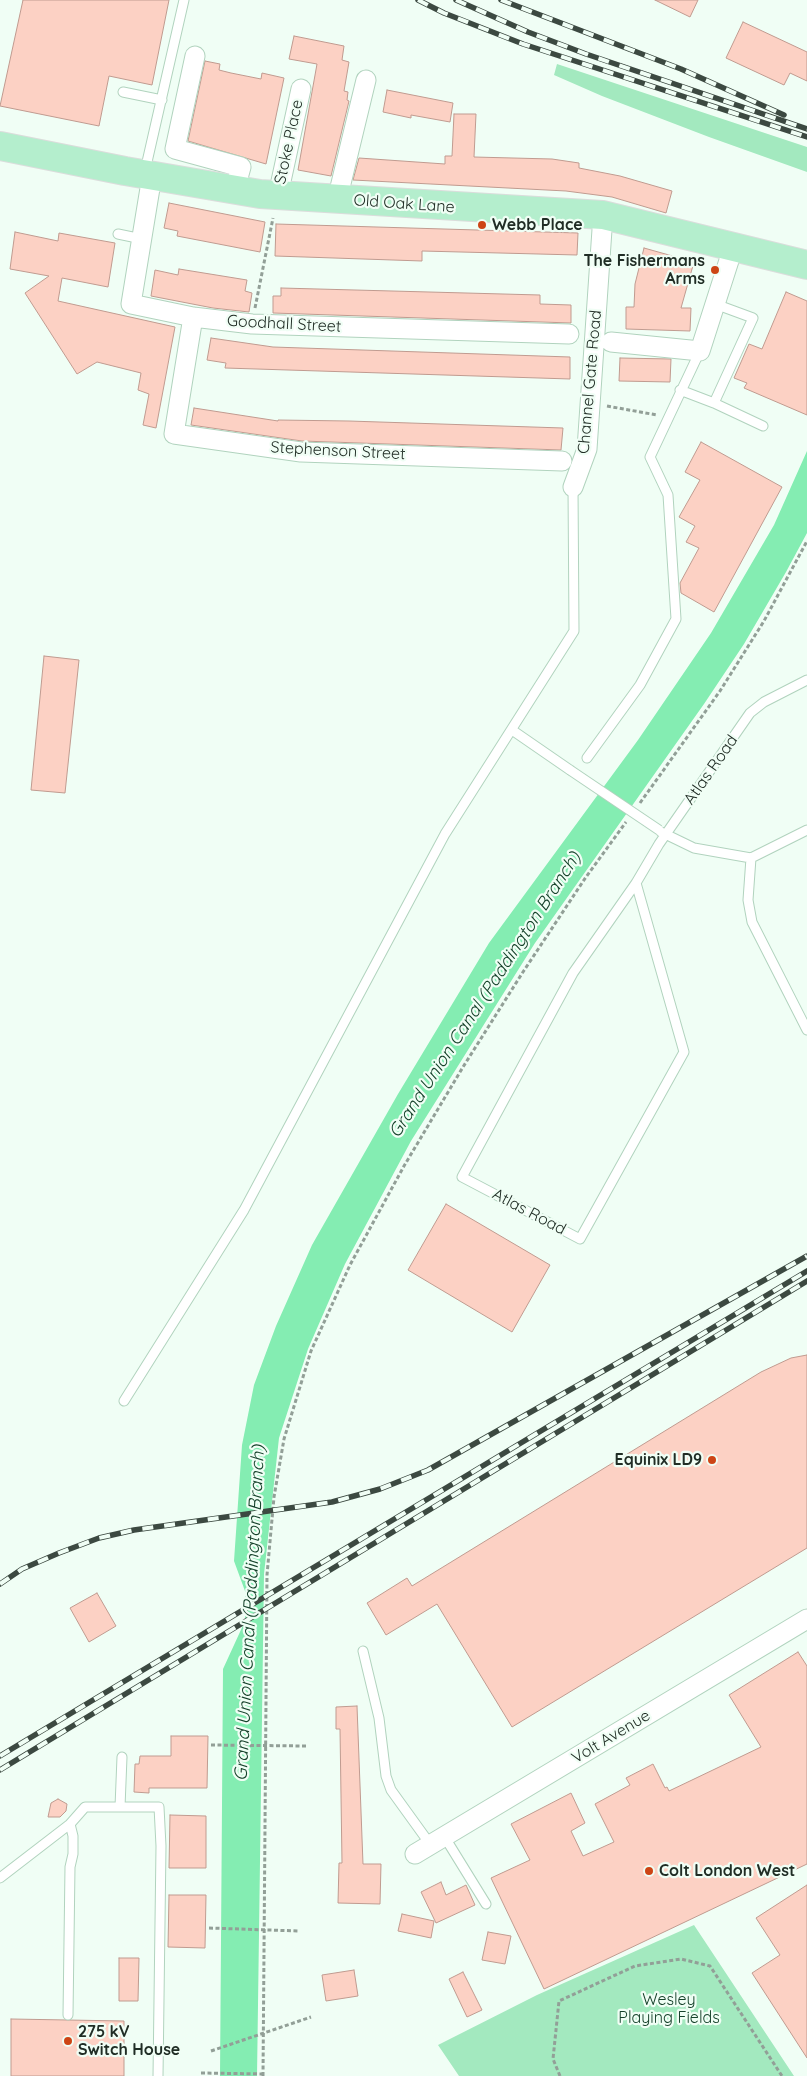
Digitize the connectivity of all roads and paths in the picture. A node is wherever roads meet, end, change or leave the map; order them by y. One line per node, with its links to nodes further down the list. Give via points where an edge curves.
1 (184, 0): 6 (lane)
2 (195, 56): 9 (street, via 174,149 241,167)
3 (366, 80): 10 (street)
4 (301, 89): 11 (street, Stoke Place)
5 (123, 92): 6 (lane)
6 (162, 100): 8 (lane, via 147,162)
7 (4, 146): 8 (main road, Old Oak Lane)
8 (152, 176): 9 (main road, Old Oak Lane); 14 (street, Goodhall Street)
9 (235, 189): 11 (main road, Old Oak Lane, via 260,194)
10 (337, 200): 11 (main road, Old Oak Lane); 12 (main road, Old Oak Lane)
11 (276, 207): 19 (path)
12 (603, 216): 15 (main road, Old Oak Lane); 24 (street, Channel Gate Road)
13 (118, 234): 14 (lane)
14 (142, 239): 18 (street, Goodhall Street, via 130,304)
15 (734, 248): 16 (main road, Old Oak Lane); 17 (street)
16 (807, 266)
17 (715, 304): 22 (street); 25 (lane, via 753,318)
18 (193, 316): 19 (street, Goodhall Street); 28 (street, Stephenson Street, via 174,434 301,452)
19 (252, 324): 20 (street, Goodhall Street)
20 (569, 334)
21 (611, 342): 22 (street)
22 (700, 351): 23 (lane)
23 (680, 390): 25 (lane); 26 (lane)
24 (590, 403): 26 (path); 29 (street, Channel Gate Road, via 587,449)
25 (714, 404): 27 (lane)
26 (668, 416): 33 (lane, via 650,457 668,496 676,619 640,685)
27 (763, 426)
28 (562, 461)
29 (573, 487): 32 (lane, via 574,631)
30 (807, 541): 34 (path, via 764,621 720,691)
31 (807, 680): 37 (lane, Atlas Road, via 764,702 750,713)
32 (512, 730): 37 (lane, bridge); 41 (lane, via 445,834 244,1210)
33 (587, 758)
34 (638, 805)
35 (626, 821): 58 (path, via 518,980 404,1166 350,1265 311,1351 284,1439 274,1497 267,1576)
36 (807, 830): 38 (lane)
37 (662, 833): 38 (lane, via 694,848); 39 (lane, Atlas Road)
38 (751, 858): 40 (lane, via 748,900 752,922)
39 (636, 883): 39 (lane, Atlas Road, via 684,1052 580,1239 462,1177 573,973)
40 (807, 1030)
41 (124, 1401)
42 (807, 1620): 49 (street, Volt Avenue)
43 (363, 1651): 49 (lane, via 379,1718 386,1776 391,1790)
44 (211, 1745): 45 (path, bridge)
45 (306, 1746)
46 (122, 1757): 47 (lane)
47 (120, 1807): 48 (lane, via 85,1807); 59 (lane, via 159,1807)
48 (70, 1824): 50 (lane); 54 (lane, via 73,1854 70,1867)
49 (430, 1845): 51 (lane)
50 (0, 1878)
51 (486, 1904)
52 (209, 1928): 53 (path, bridge)
53 (299, 1931)
54 (68, 2015)
55 (310, 2017): 56 (path, bridge)
56 (211, 2051)
57 (201, 2073): 58 (path, bridge)
58 (265, 2075)
59 (158, 2076)
60 (560, 2076): 61 (path, via 553,2059 559,2001 635,1966 681,1959 710,1966)
61 (782, 2076)

